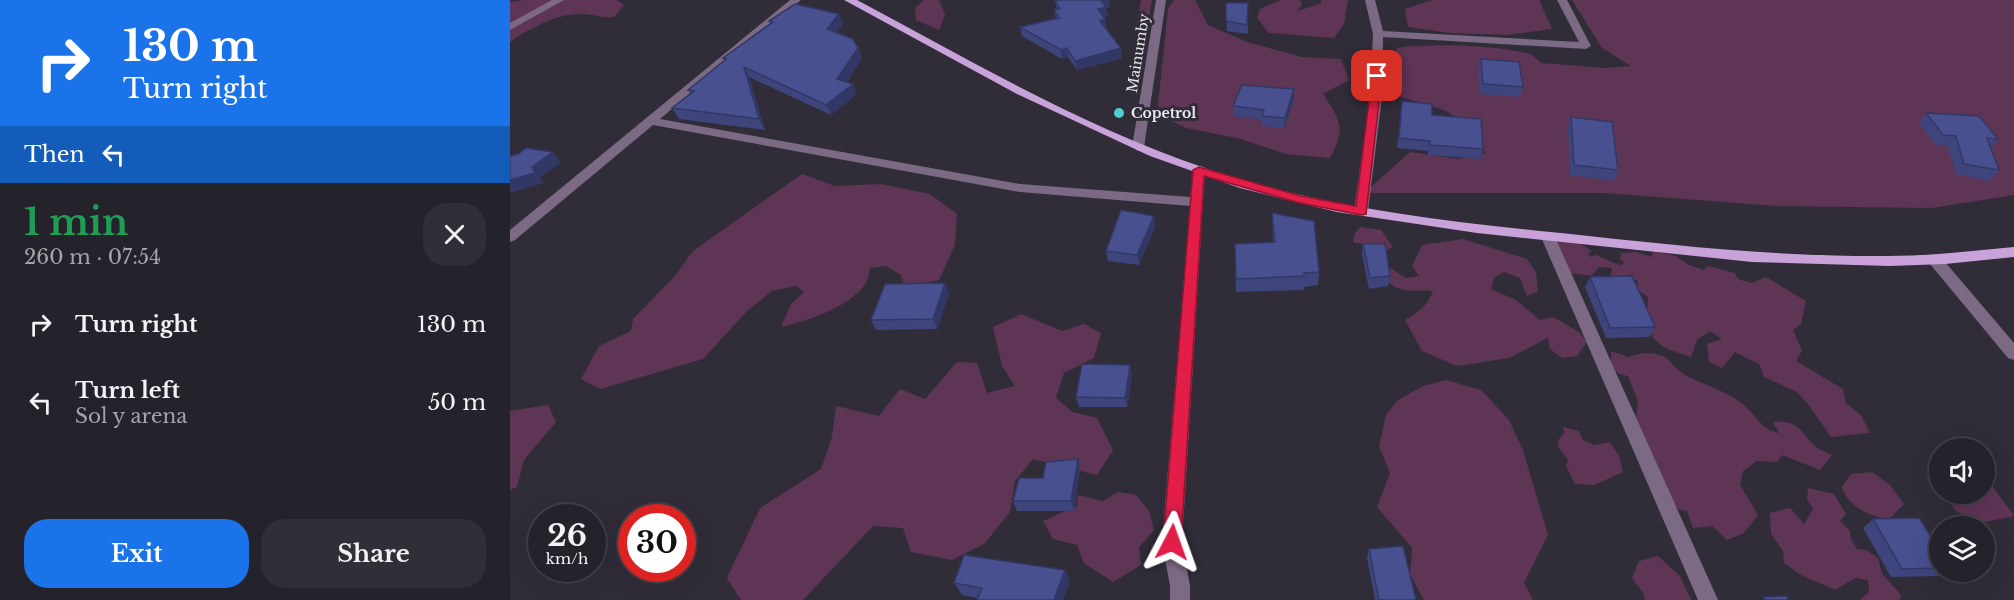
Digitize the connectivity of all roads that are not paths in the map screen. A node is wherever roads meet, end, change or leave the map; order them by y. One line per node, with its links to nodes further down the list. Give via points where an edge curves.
1 (559, 0): 7 (street)
2 (796, 0): 9 (street)
3 (849, 0): 10 (main road)
4 (1161, 0): 10 (street, Mainumby)
5 (1370, 0): 8 (street)
6 (1562, 0): 8 (street, via 1586,46)
7 (510, 27)
8 (1378, 34): 13 (street, via 1376,97)
9 (651, 121): 12 (street, via 1020,188); 14 (street)
10 (1138, 147): 11 (main road)
11 (1199, 170): 12 (street); 13 (main road, via 1300,200)
12 (1196, 202): 19 (street, via 1172,542)
13 (1361, 211): 15 (main road)
14 (510, 237)
15 (1548, 237): 17 (main road, via 1722,254); 20 (street)
16 (2014, 252): 17 (main road)
17 (1935, 260): 18 (street)
18 (2014, 354)
19 (1180, 600)
20 (1708, 600)

